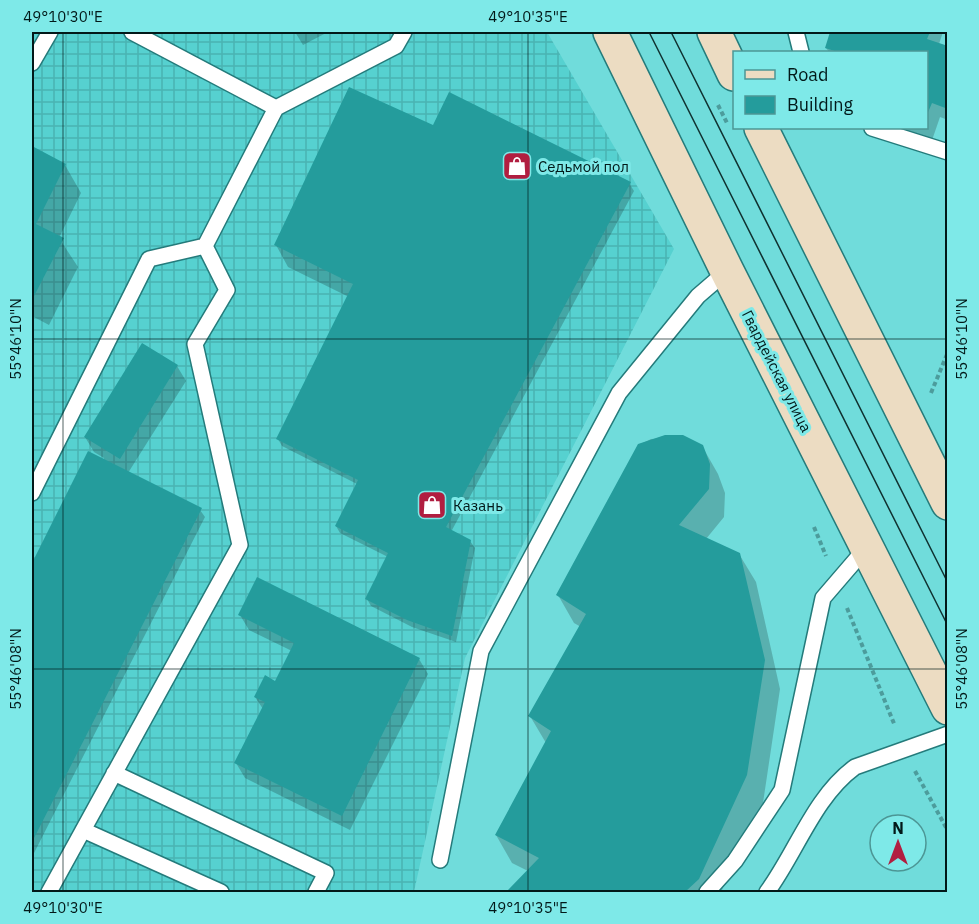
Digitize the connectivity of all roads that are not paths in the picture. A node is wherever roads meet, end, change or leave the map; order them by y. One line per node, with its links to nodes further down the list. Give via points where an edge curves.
1 (50, 32): 8 (lane)
2 (132, 32): 10 (lane)
3 (405, 32): 10 (lane, via 396,46)
4 (610, 32): 15 (main road, Гвардейская улица)
5 (714, 32): 9 (main road)
6 (796, 32): 7 (lane)
7 (801, 51)
8 (32, 63)
9 (733, 70)
10 (276, 108): 14 (lane)
11 (761, 129): 17 (main road)
12 (875, 129): 13 (lane)
13 (948, 152)
14 (205, 246): 16 (lane, via 149,260); 21 (lane, via 227,290 195,344 240,545)
15 (727, 271): 18 (main road, Гвардейская улица); 23 (lane, via 698,296 619,393 481,651)
16 (32, 493)
17 (948, 503)
18 (866, 548): 19 (main road, Гвардейская улица); 27 (lane, via 824,597 782,790 735,861)
19 (948, 708)
20 (948, 734): 28 (lane, via 855,767 841,778)
21 (114, 773): 22 (lane); 26 (lane, via 326,873)
22 (83, 830): 24 (lane); 25 (lane)
23 (440, 860)
24 (48, 892)
25 (221, 892)
26 (315, 892)
27 (707, 892)
28 (767, 892)

